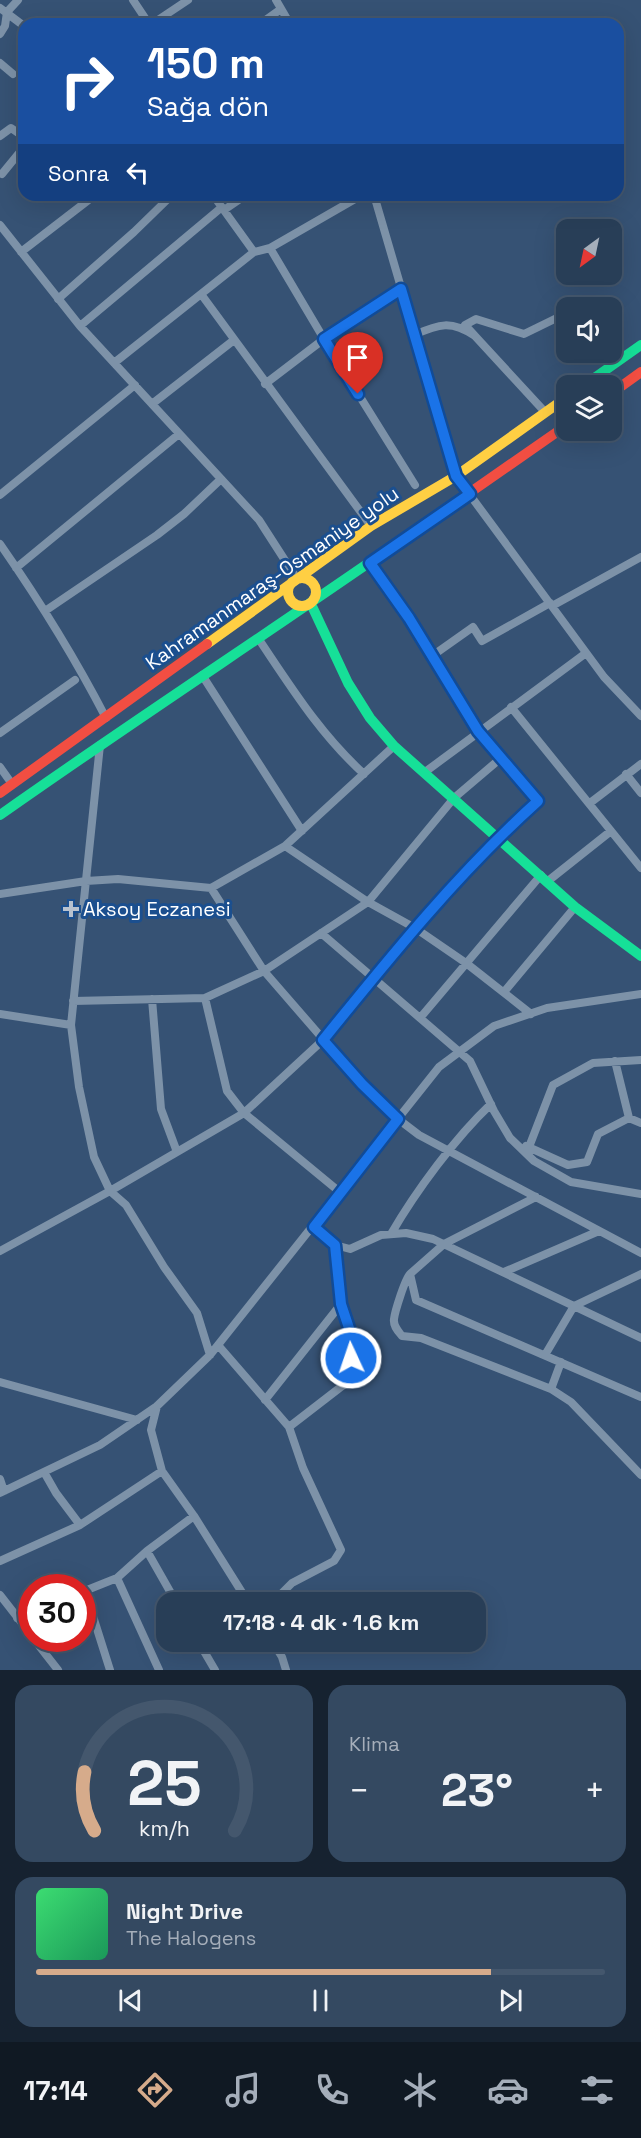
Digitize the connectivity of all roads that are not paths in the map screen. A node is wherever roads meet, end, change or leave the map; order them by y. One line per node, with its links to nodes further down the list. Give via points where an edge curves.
1 (18, 0): 6 (street)
2 (133, 0): 7 (street)
3 (188, 0): 8 (street)
4 (276, 0): 5 (street)
5 (281, 9): 9 (street); 10 (street)
6 (4, 10): 11 (street); 12 (street, via 5,26)
7 (146, 18)
8 (160, 18)
9 (268, 18)
10 (286, 18)
11 (18, 21)
12 (0, 34)
13 (0, 63): 14 (street)
14 (13, 74)
15 (18, 133): 16 (street, via 10,128)
16 (0, 136)
17 (18, 154): 18 (street)
18 (1, 174)
19 (87, 201): 28 (street)
20 (166, 201): 32 (street)
21 (217, 201): 25 (street)
22 (236, 201): 25 (street)
23 (352, 201): 27 (street)
24 (376, 201): 30 (street)
25 (223, 209): 29 (street); 34 (street)
26 (0, 225): 28 (street)
27 (270, 248): 29 (street); 37 (street)
28 (21, 252): 32 (street)
29 (254, 252): 31 (street)
30 (401, 289): 35 (street); 37 (street)
31 (201, 294): 38 (street); 40 (street)
32 (58, 299): 34 (street)
33 (556, 318): 36 (street, via 524,334 476,319 465,325)
34 (80, 326): 40 (street)
35 (414, 335): 36 (street, via 449,324); 52 (street)
36 (474, 336): 49 (street)
37 (324, 339): 44 (street); 54 (street)
38 (234, 340): 44 (street); 47 (street)
39 (641, 345): 41 (main road)
40 (114, 363): 45 (street)
41 (614, 364): 43 (main road)
42 (641, 372): 46 (main road)
43 (598, 375)
44 (265, 384): 57 (street)
45 (135, 385): 47 (street); 56 (street)
46 (622, 386)
47 (152, 404): 51 (street)
48 (556, 404): 49 (main road, Kahramanmaraş-Osmaniye yolu)
49 (545, 412): 52 (main road, Kahramanmaraş-Osmaniye yolu)
50 (556, 433): 55 (main road, Kahramanmaraş-Osmaniye yolu)
51 (179, 434): 53 (street); 61 (street)
52 (456, 476): 55 (street); 57 (main road, Kahramanmaraş-Osmaniye yolu)
53 (221, 478): 62 (street, via 259,520); 65 (street, via 157,535)
54 (415, 485)
55 (470, 494): 60 (main road, Kahramanmaraş-Osmaniye yolu); 63 (street)
56 (0, 495)
57 (371, 526): 62 (main road, Kahramanmaraş-Osmaniye yolu)
58 (0, 544): 61 (street)
59 (641, 557): 63 (street)
60 (370, 563): 64 (main road, Kahramanmaraş-Osmaniye yolu); 68 (street)
61 (16, 568): 65 (street)
62 (295, 580): 64 (main road, via 289,590 290,599 297,605); 64 (main road, via 306,579 313,584 315,597); 73 (main road, Kahramanmaraş-Osmaniye yolu)
63 (551, 604): 67 (street); 68 (street, via 482,641 473,627)
64 (309, 605): 66 (main road, Kahramanmaraş-Osmaniye yolu); 77 (main road, via 348,683)
65 (45, 611): 73 (street)
66 (258, 638): 69 (main road, Kahramanmaraş-Osmaniye yolu); 82 (street, via 316,723)
67 (586, 653): 71 (street); 72 (street)
68 (432, 656): 74 (street)
69 (202, 675): 76 (main road, Kahramanmaraş-Osmaniye yolu); 90 (street)
70 (75, 680): 75 (street)
71 (511, 707): 74 (street); 88 (street)
72 (641, 716)
73 (106, 718): 84 (main road, Kahramanmaraş-Osmaniye yolu)
74 (478, 731): 78 (street); 81 (street)
75 (0, 733)
76 (100, 745): 89 (main road, Kahramanmaraş-Osmaniye yolu); 96 (street)
77 (394, 746): 81 (main road); 82 (street)
78 (501, 758): 87 (street); 92 (street, via 538,801)
79 (641, 764): 83 (street)
80 (0, 767): 84 (street)
81 (425, 772): 87 (main road)
82 (364, 774): 90 (street)
83 (626, 774): 86 (street); 88 (street)
84 (12, 784): 85 (main road, Kahramanmaraş-Osmaniye yolu)
85 (0, 793)
86 (641, 793)
87 (454, 798): 92 (main road); 99 (street)
88 (590, 804): 91 (street)
89 (0, 815)
90 (302, 831): 93 (street)
91 (611, 831): 94 (street); 95 (street)
92 (498, 837): 95 (main road); 101 (street)
93 (285, 846): 97 (street); 99 (street)
94 (641, 868)
95 (544, 878): 100 (main road); 104 (street)
96 (86, 881): 97 (street, via 118,879); 98 (street); 111 (street)
97 (211, 888): 105 (street)
98 (0, 894)
99 (369, 902): 101 (street); 102 (street)
100 (575, 907): 103 (main road); 107 (street)
101 (415, 928): 104 (street); 106 (street)
102 (321, 933): 105 (street); 106 (street)
103 (641, 956)
104 (466, 963): 107 (street); 114 (street)
105 (264, 971): 109 (street); 116 (street)
106 (373, 978): 114 (street); 116 (street)
107 (504, 992): 113 (street)
108 (641, 994): 113 (street, via 547,1008)
109 (205, 998): 110 (street); 121 (street, via 227,1091)
110 (152, 999): 111 (street); 128 (street, via 161,1109)
111 (73, 1001): 115 (street)
112 (0, 1014): 115 (street)
113 (531, 1014): 117 (street, via 494,1026)
114 (420, 1018): 117 (street)
115 (71, 1025): 129 (street, via 94,1157)
116 (323, 1040): 121 (street); 123 (street)
117 (460, 1051): 120 (street, via 470,1061); 123 (street, via 439,1067)
118 (641, 1060): 119 (street)
119 (615, 1061): 122 (street); 126 (street, via 593,1063 553,1085)
120 (491, 1104): 125 (street); 127 (street)
121 (244, 1113): 128 (street); 130 (street)
122 (628, 1118): 124 (street); 126 (street, via 598,1134 587,1162 568,1165)
123 (398, 1119): 127 (street); 130 (street)
124 (641, 1123)
125 (510, 1138): 126 (street); 131 (street, via 534,1161 571,1182)
126 (529, 1147)
127 (449, 1151): 132 (street); 135 (street)
128 (177, 1152): 129 (street)
129 (110, 1191): 138 (street); 147 (street, via 126,1205 197,1313)
130 (341, 1192): 133 (street)
131 (641, 1194)
132 (536, 1197): 134 (street); 136 (street)
133 (314, 1227): 137 (street); 146 (street)
134 (599, 1231): 139 (street); 140 (street)
135 (391, 1234): 136 (street, via 406,1233); 137 (street, via 350,1249)
136 (444, 1244): 140 (street); 141 (street)
137 (335, 1245): 143 (street)
138 (0, 1251)
139 (641, 1253)
140 (504, 1272): 144 (street)
141 (410, 1274): 148 (street, via 416,1300); 151 (street, via 394,1319 402,1336 421,1338)
142 (641, 1274): 144 (street)
143 (341, 1304): 153 (street); 156 (street, via 350,1331 355,1371 346,1383)
144 (574, 1306): 145 (street); 148 (street)
145 (640, 1336)
146 (218, 1345): 147 (street); 153 (street)
147 (210, 1355): 154 (street)
148 (545, 1355): 149 (street)
149 (561, 1362): 151 (street); 152 (street)
150 (0, 1382): 155 (street)
151 (551, 1389): 157 (street, via 571,1402)
152 (641, 1396)
153 (265, 1400): 156 (street)
154 (157, 1406): 155 (street); 158 (street, via 151,1430)
155 (137, 1420): 159 (street)
156 (289, 1427): 171 (street, via 303,1468 341,1550 334,1560)
157 (637, 1466): 160 (street)
158 (162, 1471): 163 (street); 164 (street)
159 (44, 1472): 162 (street); 164 (street)
160 (641, 1475)
161 (0, 1479): 162 (street)
162 (2, 1492)
163 (194, 1516): 165 (street); 170 (street)
164 (80, 1525): 166 (street)
165 (147, 1551): 167 (street); 169 (street)
166 (0, 1561)
167 (117, 1578): 168 (street); 180 (street)
168 (96, 1587)
169 (170, 1592)
170 (241, 1592)
171 (283, 1592)
172 (0, 1595): 173 (street)
173 (17, 1618)
174 (96, 1628): 179 (street)
175 (44, 1652): 178 (street)
176 (204, 1652): 181 (street)
177 (279, 1652): 182 (street)
178 (58, 1670)
179 (110, 1670)
180 (159, 1670)
181 (214, 1670)
182 (286, 1670)

